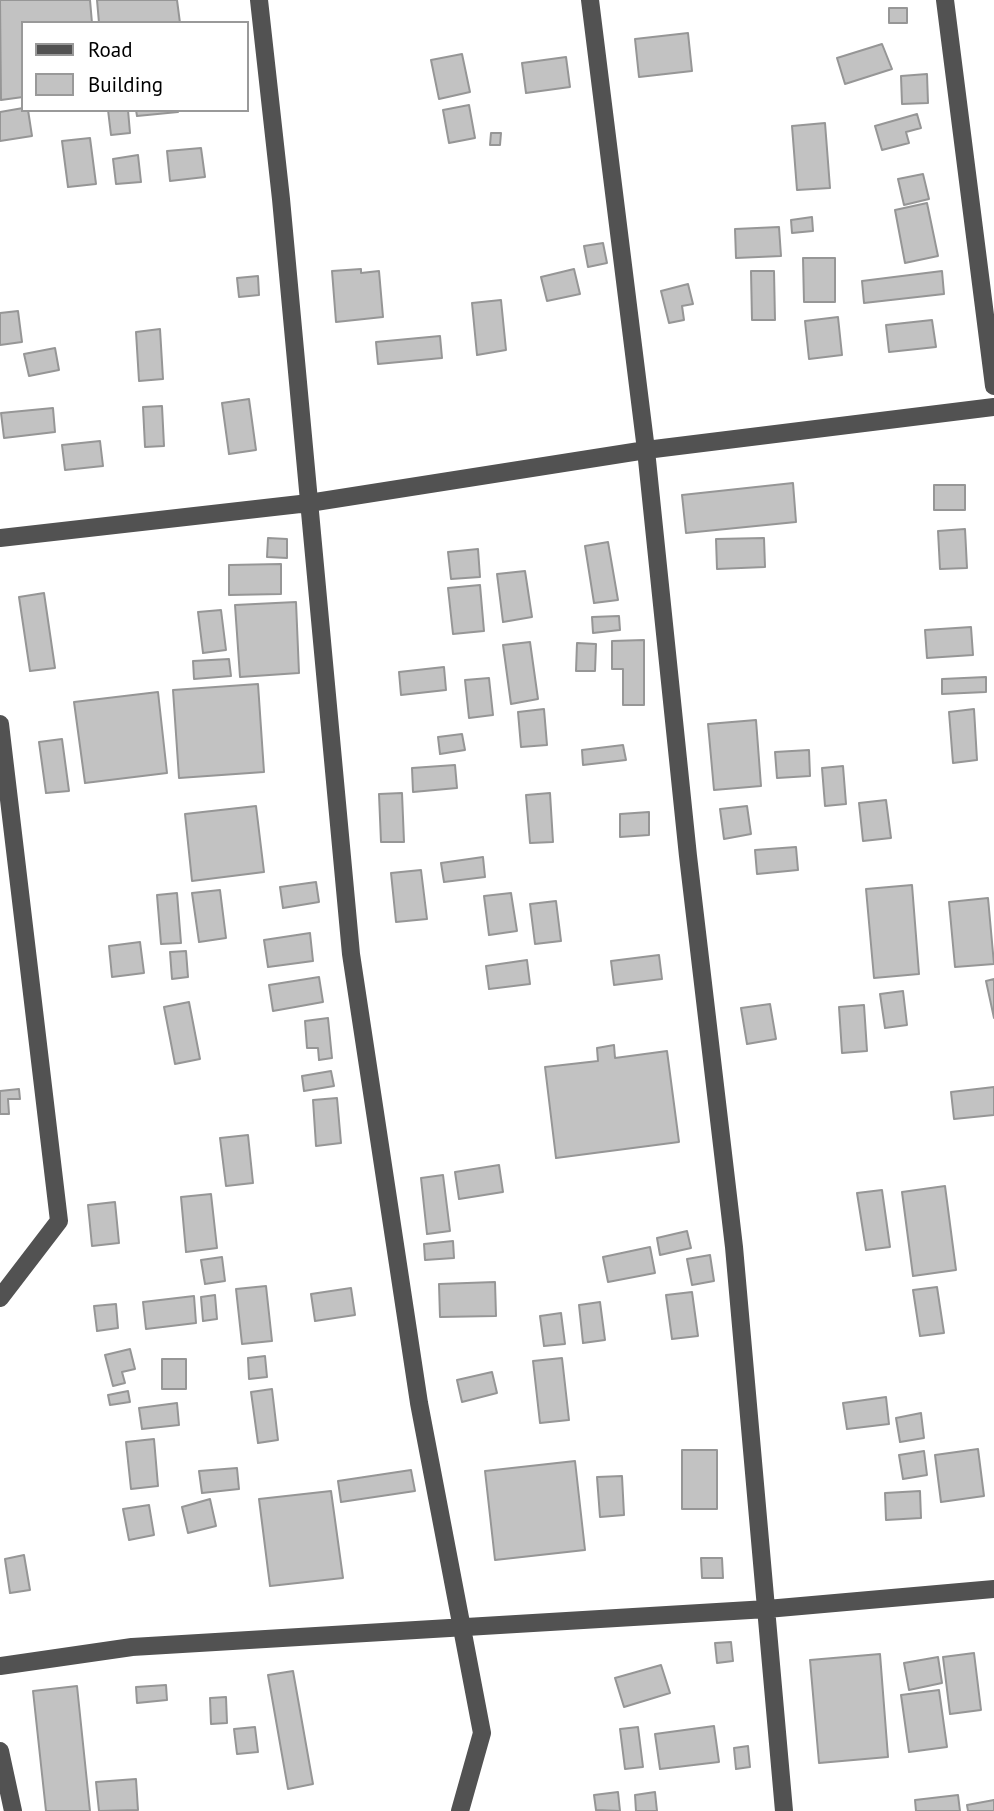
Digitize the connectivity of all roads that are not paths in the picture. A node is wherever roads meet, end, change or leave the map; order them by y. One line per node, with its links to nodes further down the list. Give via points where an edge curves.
1 (259, 0): 7 (street)
2 (590, 0): 6 (street)
3 (945, 0): 4 (street)
4 (994, 386)
5 (994, 407): 6 (street)
6 (646, 450): 7 (street); 12 (street, via 734,1247)
7 (309, 503): 8 (street); 13 (street, via 351,954 418,1403)
8 (0, 538)
9 (0, 724): 10 (street, via 59,1222)
10 (0, 1298)
11 (994, 1589): 12 (street)
12 (767, 1609): 13 (street); 18 (street)
13 (463, 1627): 14 (street, via 132,1647); 17 (street, via 482,1733)
14 (0, 1666)
15 (0, 1751): 16 (street)
16 (13, 1811)
17 (460, 1811)
18 (783, 1811)

